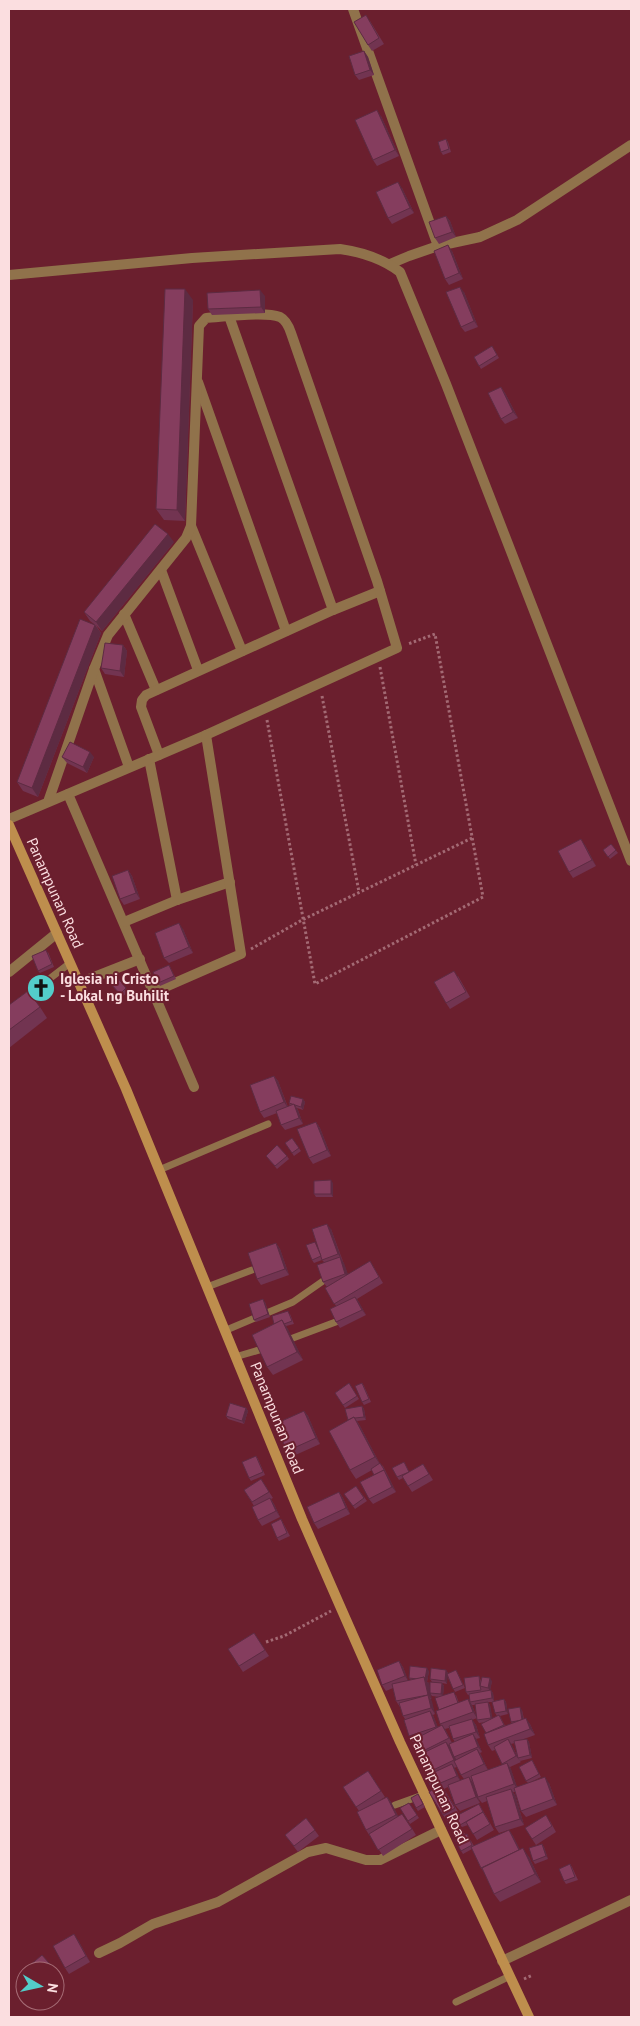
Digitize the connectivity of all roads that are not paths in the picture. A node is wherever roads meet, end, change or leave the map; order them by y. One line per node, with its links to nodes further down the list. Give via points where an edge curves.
1 (353, 9): 3 (street)
2 (631, 145): 3 (street, via 517,220 480,237)
3 (438, 246): 4 (street)
4 (390, 264): 5 (street, via 340,249 192,258); 25 (street, via 400,272 446,384)
5 (9, 275)
6 (229, 316): 7 (street, via 206,318 199,326); 10 (street, via 268,315 281,317 287,322); 11 (street)
7 (196, 376): 8 (street); 13 (street)
8 (191, 526): 9 (street, via 186,538); 14 (street)
9 (161, 570): 12 (street); 16 (street)
10 (380, 592): 11 (street); 18 (street, via 397,648)
11 (333, 610): 13 (street)
12 (124, 614): 15 (street, via 108,635); 17 (street)
13 (286, 631): 14 (street)
14 (242, 651): 16 (street)
15 (94, 669): 20 (street); 22 (street)
16 (198, 670): 17 (street)
17 (156, 690): 19 (street, via 142,700)
18 (206, 735): 19 (street); 26 (street)
19 (154, 757): 20 (street); 27 (street)
20 (129, 768): 21 (street)
21 (68, 794): 22 (street); 28 (street)
22 (48, 802): 23 (street)
23 (9, 819)
24 (9, 825): 29 (street, Panampunan Road)
25 (631, 861)
26 (230, 882): 27 (street); 34 (street, via 241,954)
27 (177, 900): 28 (street)
28 (124, 922): 30 (street)
29 (57, 933): 31 (street, Panampunan Road); 32 (street)
30 (140, 959): 33 (street); 34 (street)
31 (70, 963): 33 (street, Panampunan Road); 35 (lane)
32 (9, 972)
33 (79, 983): 38 (street, Panampunan Road)
34 (154, 992): 36 (street)
35 (9, 1010)
36 (194, 1087)
37 (268, 1124): 38 (lane)
38 (159, 1170): 41 (street, Panampunan Road)
39 (252, 1270): 41 (lane)
40 (322, 1281): 43 (lane, via 293,1302)
41 (206, 1287): 43 (street, Panampunan Road)
42 (341, 1320): 44 (lane)
43 (224, 1331): 44 (street, Panampunan Road)
44 (235, 1357): 45 (street, Panampunan Road, via 306,1517 340,1606)
45 (425, 1794): 46 (lane); 47 (street, Panampunan Road)
46 (394, 1805)
47 (442, 1830): 49 (street, via 380,1860 366,1860 326,1848 308,1852 218,1902 154,1924); 50 (street, Panampunan Road)
48 (631, 1900): 50 (street)
49 (99, 1952)
50 (502, 1961): 51 (street, Panampunan Road)
51 (510, 1976): 52 (lane); 53 (street, Panampunan Road)
52 (456, 2002)
53 (530, 2017)

